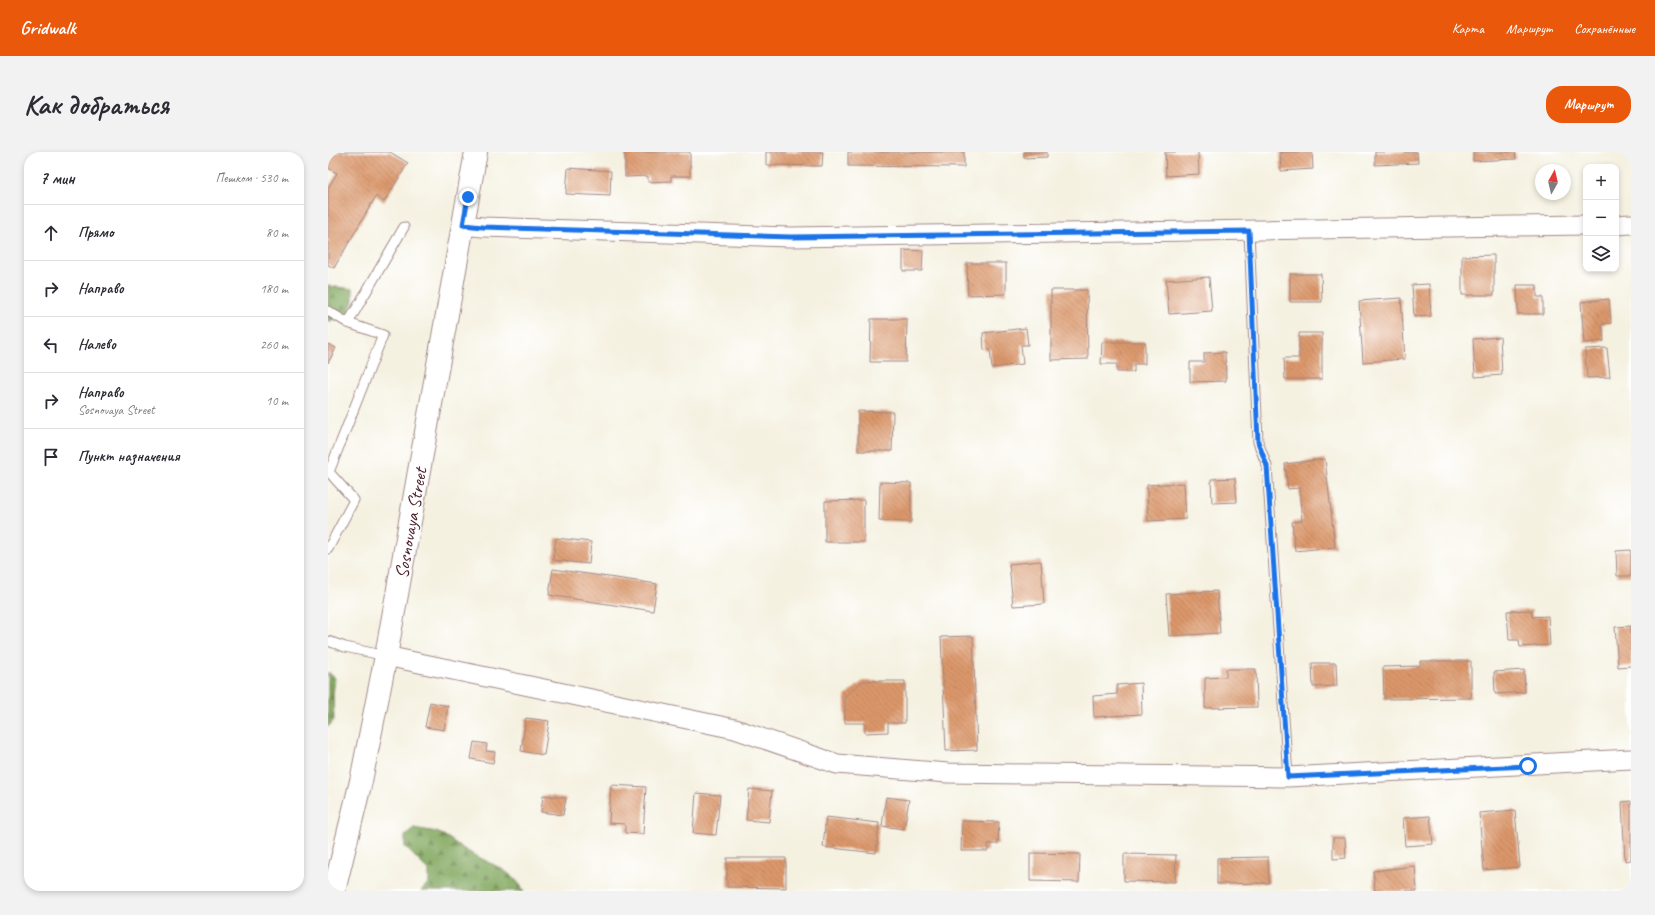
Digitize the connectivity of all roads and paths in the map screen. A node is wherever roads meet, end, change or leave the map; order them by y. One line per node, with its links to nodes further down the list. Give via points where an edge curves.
1 (476, 152): 3 (street, Sosnovaya Street)
2 (1631, 224): 5 (street)
3 (463, 225): 7 (street, via 791,237); 13 (street, Sosnovaya Street)
4 (1583, 225): 7 (street)
5 (1619, 225)
6 (404, 227): 9 (lane)
7 (1249, 231): 15 (lane, via 1258,442 1267,466)
8 (328, 311): 9 (lane)
9 (348, 323): 10 (lane, via 384,335)
10 (328, 472): 11 (lane, via 354,500)
11 (328, 549)
12 (328, 641): 13 (lane)
13 (386, 656): 15 (street, via 735,729 836,764 948,773); 16 (street, Sosnovaya Street, via 361,781)
14 (1631, 759): 15 (street)
15 (1288, 777)
16 (334, 891)

